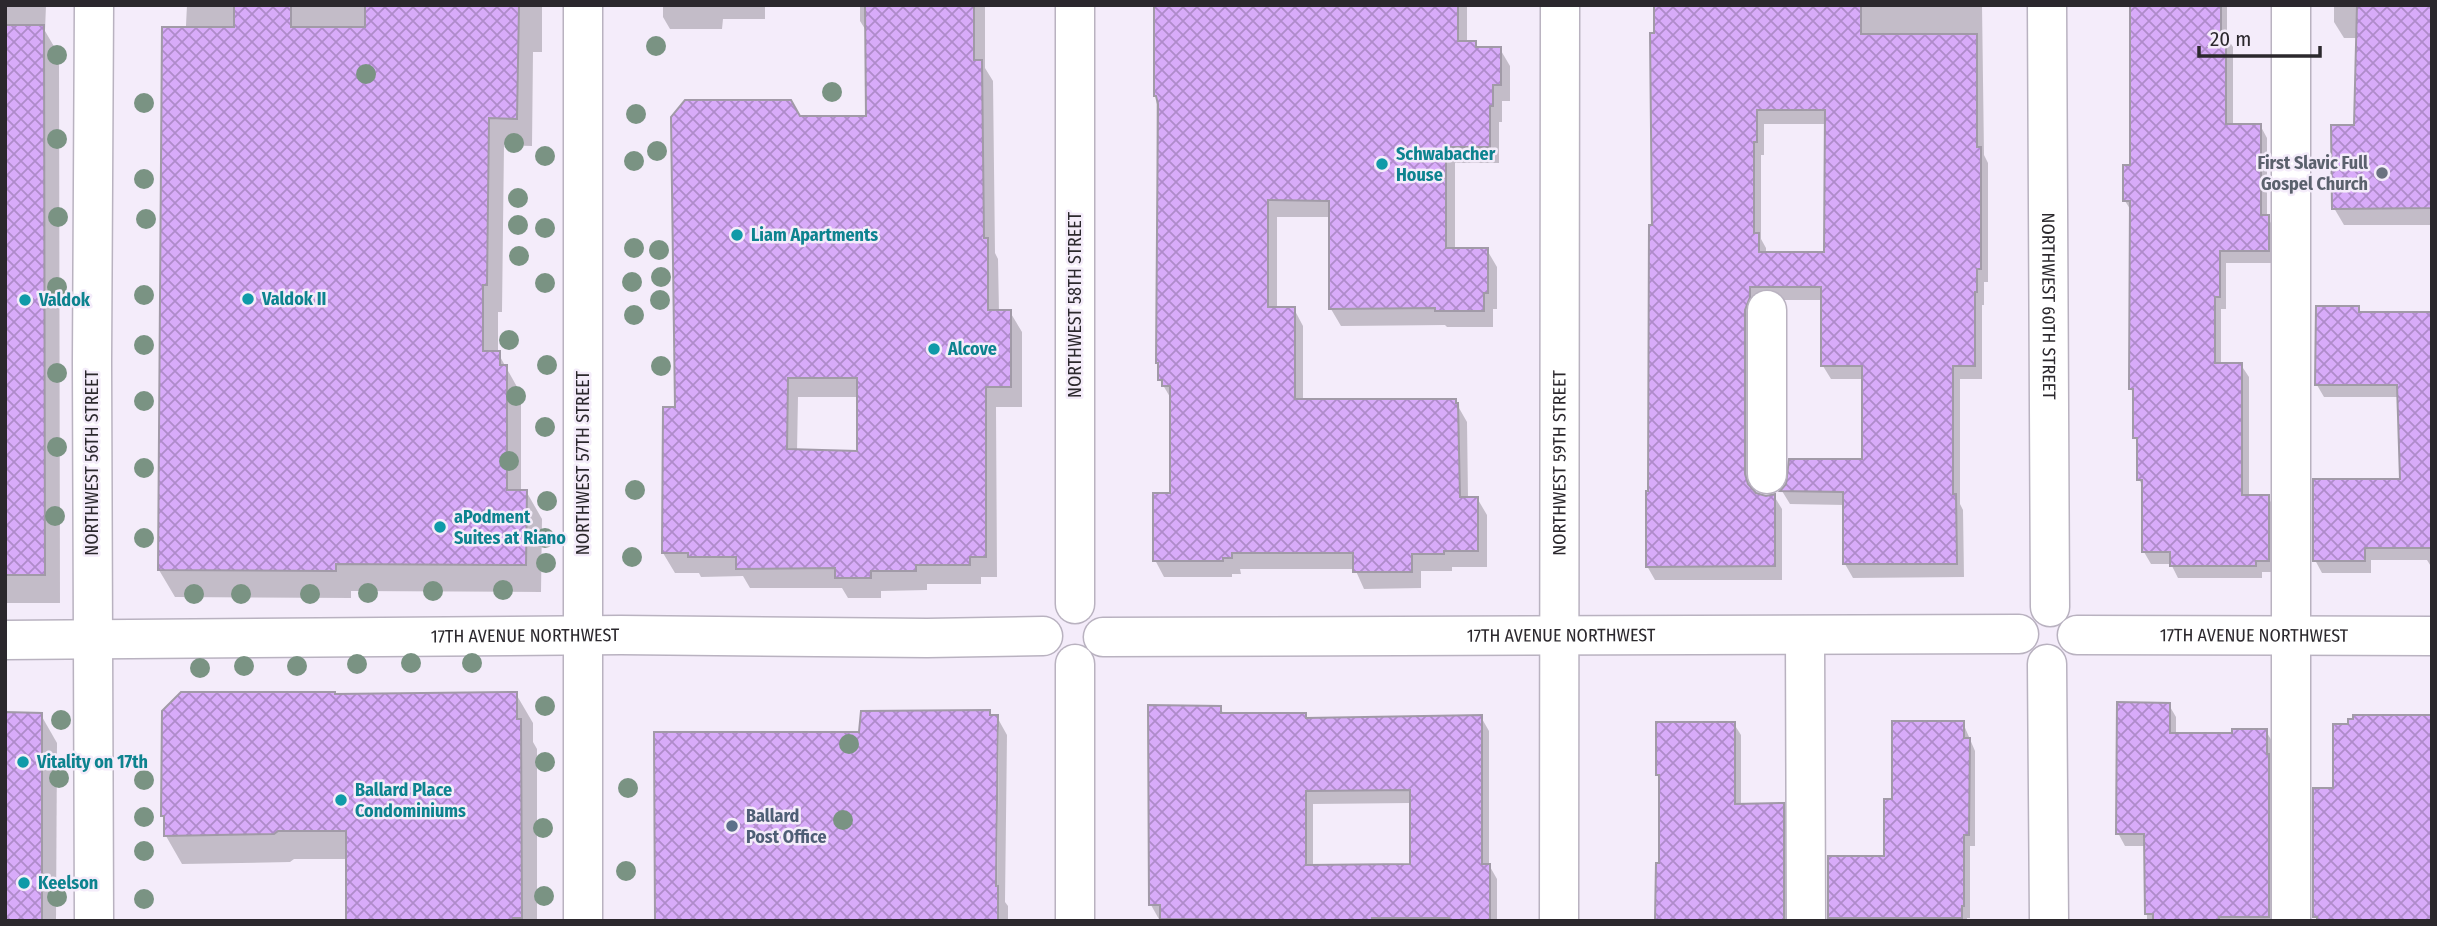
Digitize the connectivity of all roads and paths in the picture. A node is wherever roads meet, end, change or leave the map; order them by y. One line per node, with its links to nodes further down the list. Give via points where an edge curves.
1 (94, 5): 21 (street, NORTHWEST 56TH STREET)
2 (583, 5): 14 (street, NORTHWEST 57TH STREET)
3 (1075, 5): 9 (street, NORTHWEST 58TH STREET)
4 (1560, 5): 12 (street, NORTHWEST 59TH STREET)
5 (2047, 5): 10 (street, NORTHWEST 60TH STREET)
6 (2291, 5): 17 (street)
7 (1767, 310): 8 (street)
8 (1767, 474)
9 (1075, 604): 15 (street, via 1051,612); 19 (street, via 1096,612)
10 (2050, 607): 11 (street, via 2028,614); 13 (street, via 2070,617)
11 (2019, 634): 16 (street, 17TH AVENUE NORTHWEST); 23 (street, via 2027,656)
12 (1558, 635): 16 (street, 17TH AVENUE NORTHWEST); 19 (street, 17TH AVENUE NORTHWEST); 27 (street, NORTHWEST 59TH STREET)
13 (2077, 635): 17 (street, 17TH AVENUE NORTHWEST); 23 (street, via 2071,653)
14 (583, 636): 15 (street, 17TH AVENUE NORTHWEST); 21 (street, 17TH AVENUE NORTHWEST); 25 (street, NORTHWEST 57TH STREET)
15 (1043, 636): 22 (street, via 1053,656)
16 (1805, 636): 28 (street)
17 (2291, 636): 18 (street, 17TH AVENUE NORTHWEST); 30 (street)
18 (2432, 636)
19 (1103, 637): 22 (street, via 1091,659)
20 (5, 640): 21 (street, 17TH AVENUE NORTHWEST)
21 (92, 640): 24 (street, NORTHWEST 56TH STREET)
22 (1075, 664): 26 (street)
23 (2047, 664): 29 (street)
24 (94, 921)
25 (583, 921)
26 (1075, 921)
27 (1559, 921)
28 (1806, 921)
29 (2049, 921)
30 (2291, 921)

